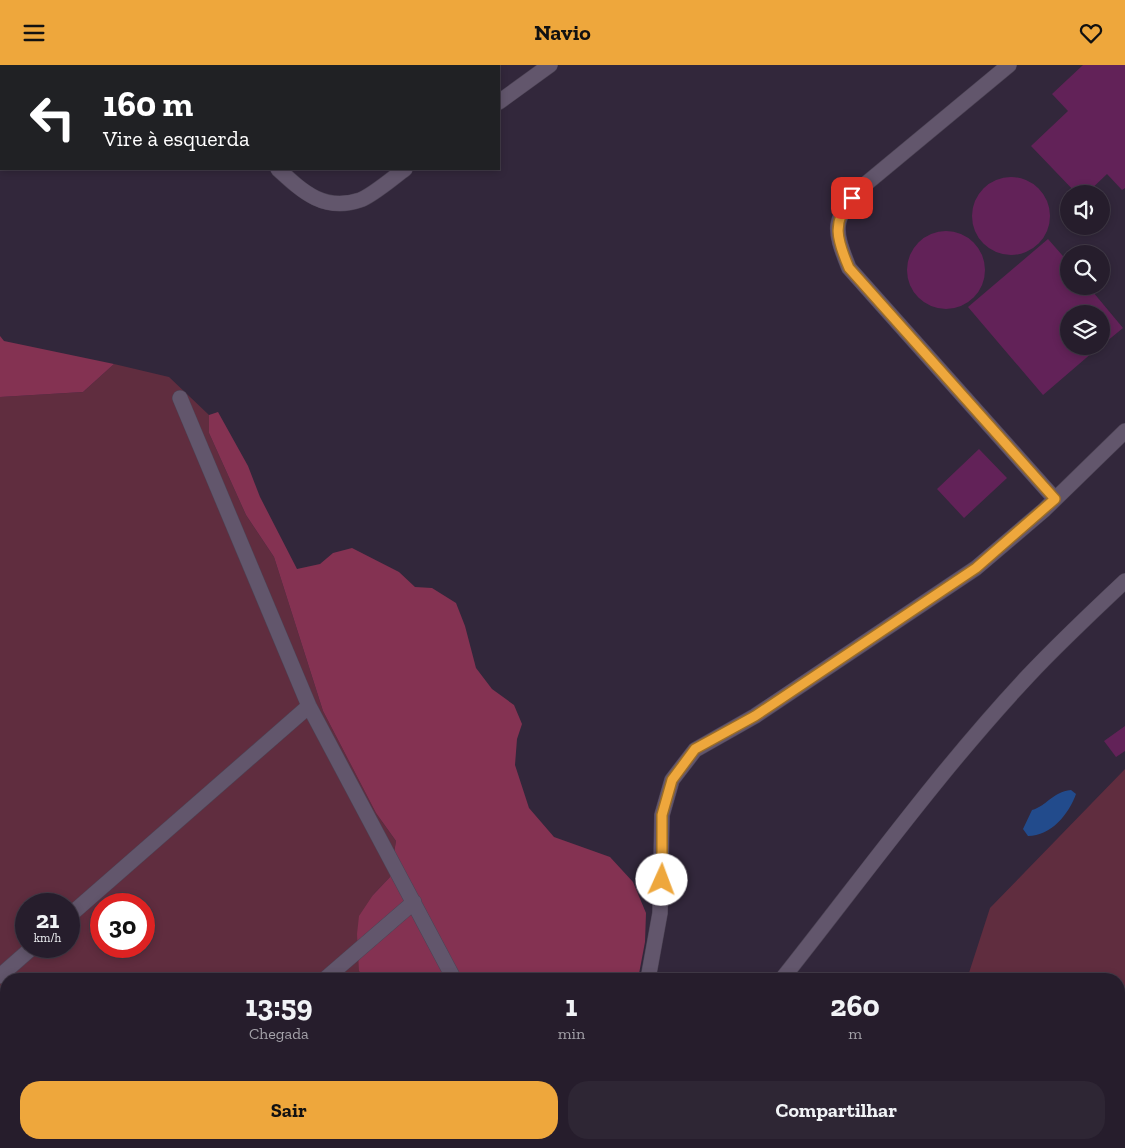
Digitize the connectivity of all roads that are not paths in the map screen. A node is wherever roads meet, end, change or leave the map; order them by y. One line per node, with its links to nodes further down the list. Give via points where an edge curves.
1 (550, 65): 3 (street)
2 (1009, 65): 8 (street, via 862,187 842,209 837,227 849,268)
3 (500, 101)
4 (279, 170): 5 (street, via 316,199 334,205 361,200)
5 (404, 170)
6 (180, 398): 10 (street)
7 (1125, 431): 8 (street)
8 (1055, 499): 17 (street, via 976,568 755,716 695,749 672,780 662,815 660,913)
9 (1125, 581): 18 (street, via 1028,675 920,801)
10 (309, 706): 11 (street); 12 (street)
11 (414, 902): 15 (street); 16 (street)
12 (80, 906)
13 (20, 958): 14 (street)
14 (3, 973)
15 (332, 973)
16 (451, 973)
17 (649, 973)
18 (787, 973)

